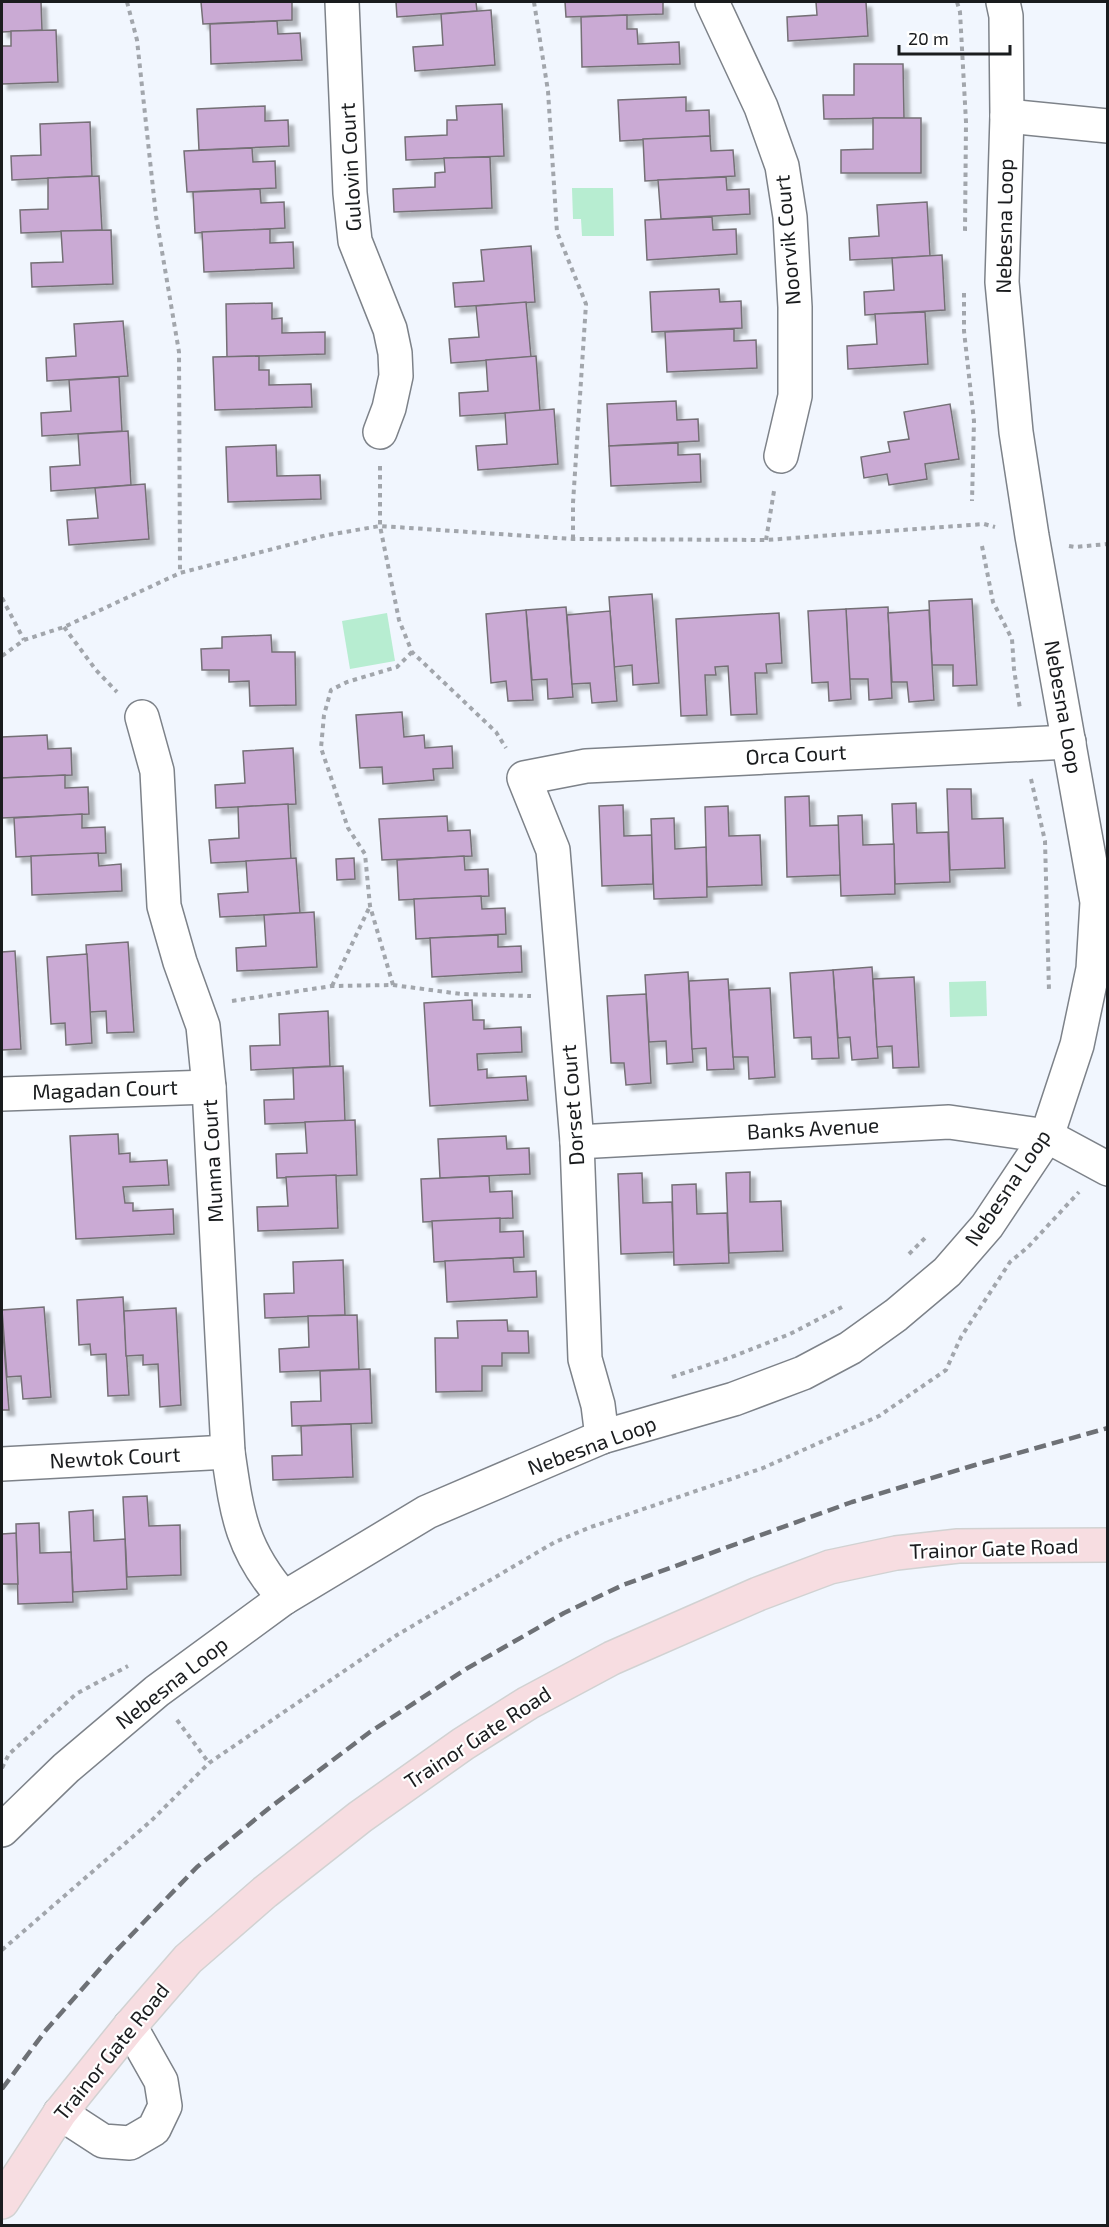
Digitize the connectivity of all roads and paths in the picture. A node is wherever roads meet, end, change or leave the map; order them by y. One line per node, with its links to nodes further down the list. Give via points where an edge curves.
1 (127, 2): 17 (path, via 137,40 156,216 179,352)
2 (342, 2): 8 (street, Gulovin Court, via 355,241 390,329 395,353 396,376)
3 (534, 2): 12 (path, via 548,92 557,231 586,304)
4 (712, 2): 9 (street, Noorvik Court, via 761,107 782,166 790,217 795,396)
5 (1003, 2): 6 (street, Nebesna Loop)
6 (1007, 116): 7 (street); 24 (street, Nebesna Loop, via 1002,282 1016,432)
7 (1107, 126)
8 (380, 432): 11 (path)
9 (781, 456): 13 (path)
10 (984, 524): 13 (path)
11 (380, 526): 12 (path); 17 (path, via 327,534); 21 (path, via 399,620)
12 (573, 539): 13 (path)
13 (766, 540)
14 (1107, 544): 16 (path)
15 (982, 546): 25 (path, via 993,602 1012,639)
16 (1075, 547)
17 (180, 573): 19 (path)
18 (2, 598): 20 (path)
19 (64, 627): 20 (path); 23 (path, via 96,670)
20 (24, 640): 22 (path)
21 (412, 652): 26 (path, via 496,732); 28 (path, via 397,667 331,690 324,715 321,748 348,828 365,854)
22 (2, 656)
23 (142, 717): 33 (street, Munna Court, via 157,771 164,906)
24 (1069, 742): 25 (street, Orca Court); 27 (street, Nebesna Loop)
25 (1025, 744): 26 (street, Orca Court, via 586,766); 31 (path, via 1045,841)
26 (524, 778): 32 (street, Dorset Court, via 553,850)
27 (1102, 901): 36 (street, Nebesna Loop, via 1077,1044)
28 (370, 906): 29 (path); 30 (path)
29 (393, 985): 30 (path); 32 (path, via 461,994)
30 (332, 986): 33 (path)
31 (1048, 993)
32 (565, 997): 37 (street, Dorset Court)
33 (196, 1007): 34 (street, Munna Court, via 203,1026)
34 (209, 1087): 35 (street, Magadan Court); 45 (street, Munna Court)
35 (2, 1094)
36 (1047, 1136): 37 (street, Banks Avenue, via 949,1122); 38 (street); 44 (street, Nebesna Loop, via 987,1226 947,1272 850,1348 803,1373 734,1399)
37 (577, 1142): 44 (street, Dorset Court, via 585,1359)
38 (1107, 1169)
39 (1079, 1192): 51 (path, via 1010,1262 961,1337 946,1370 879,1416 763,1468 555,1542 397,1635)
40 (934, 1230): 41 (path)
41 (903, 1260)
42 (849, 1303): 43 (path, via 790,1334)
43 (662, 1380)
44 (602, 1437): 48 (street, Nebesna Loop, via 427,1512)
45 (228, 1452): 46 (street, Newtok Court); 48 (street, Munna Court, via 236,1506 248,1546 264,1575)
46 (2, 1464)
47 (1107, 1545): 55 (main road, Trainor Gate Road, via 958,1546 896,1553 830,1567 612,1658 528,1702 360,1817 188,1959)
48 (284, 1598): 53 (street, Nebesna Loop, via 157,1691 66,1768)
49 (134, 1663): 52 (path, via 76,1694 9,1754)
50 (177, 1720): 51 (path)
51 (209, 1764): 54 (path, via 151,1821)
52 (2, 1768)
53 (2, 1830)
54 (2, 1950)
55 (129, 2025): 56 (main road, Trainor Gate Road); 56 (street, via 161,2081 165,2106 154,2128 130,2143 103,2141)
56 (60, 2114): 57 (main road, Trainor Gate Road)
57 (2, 2202)

